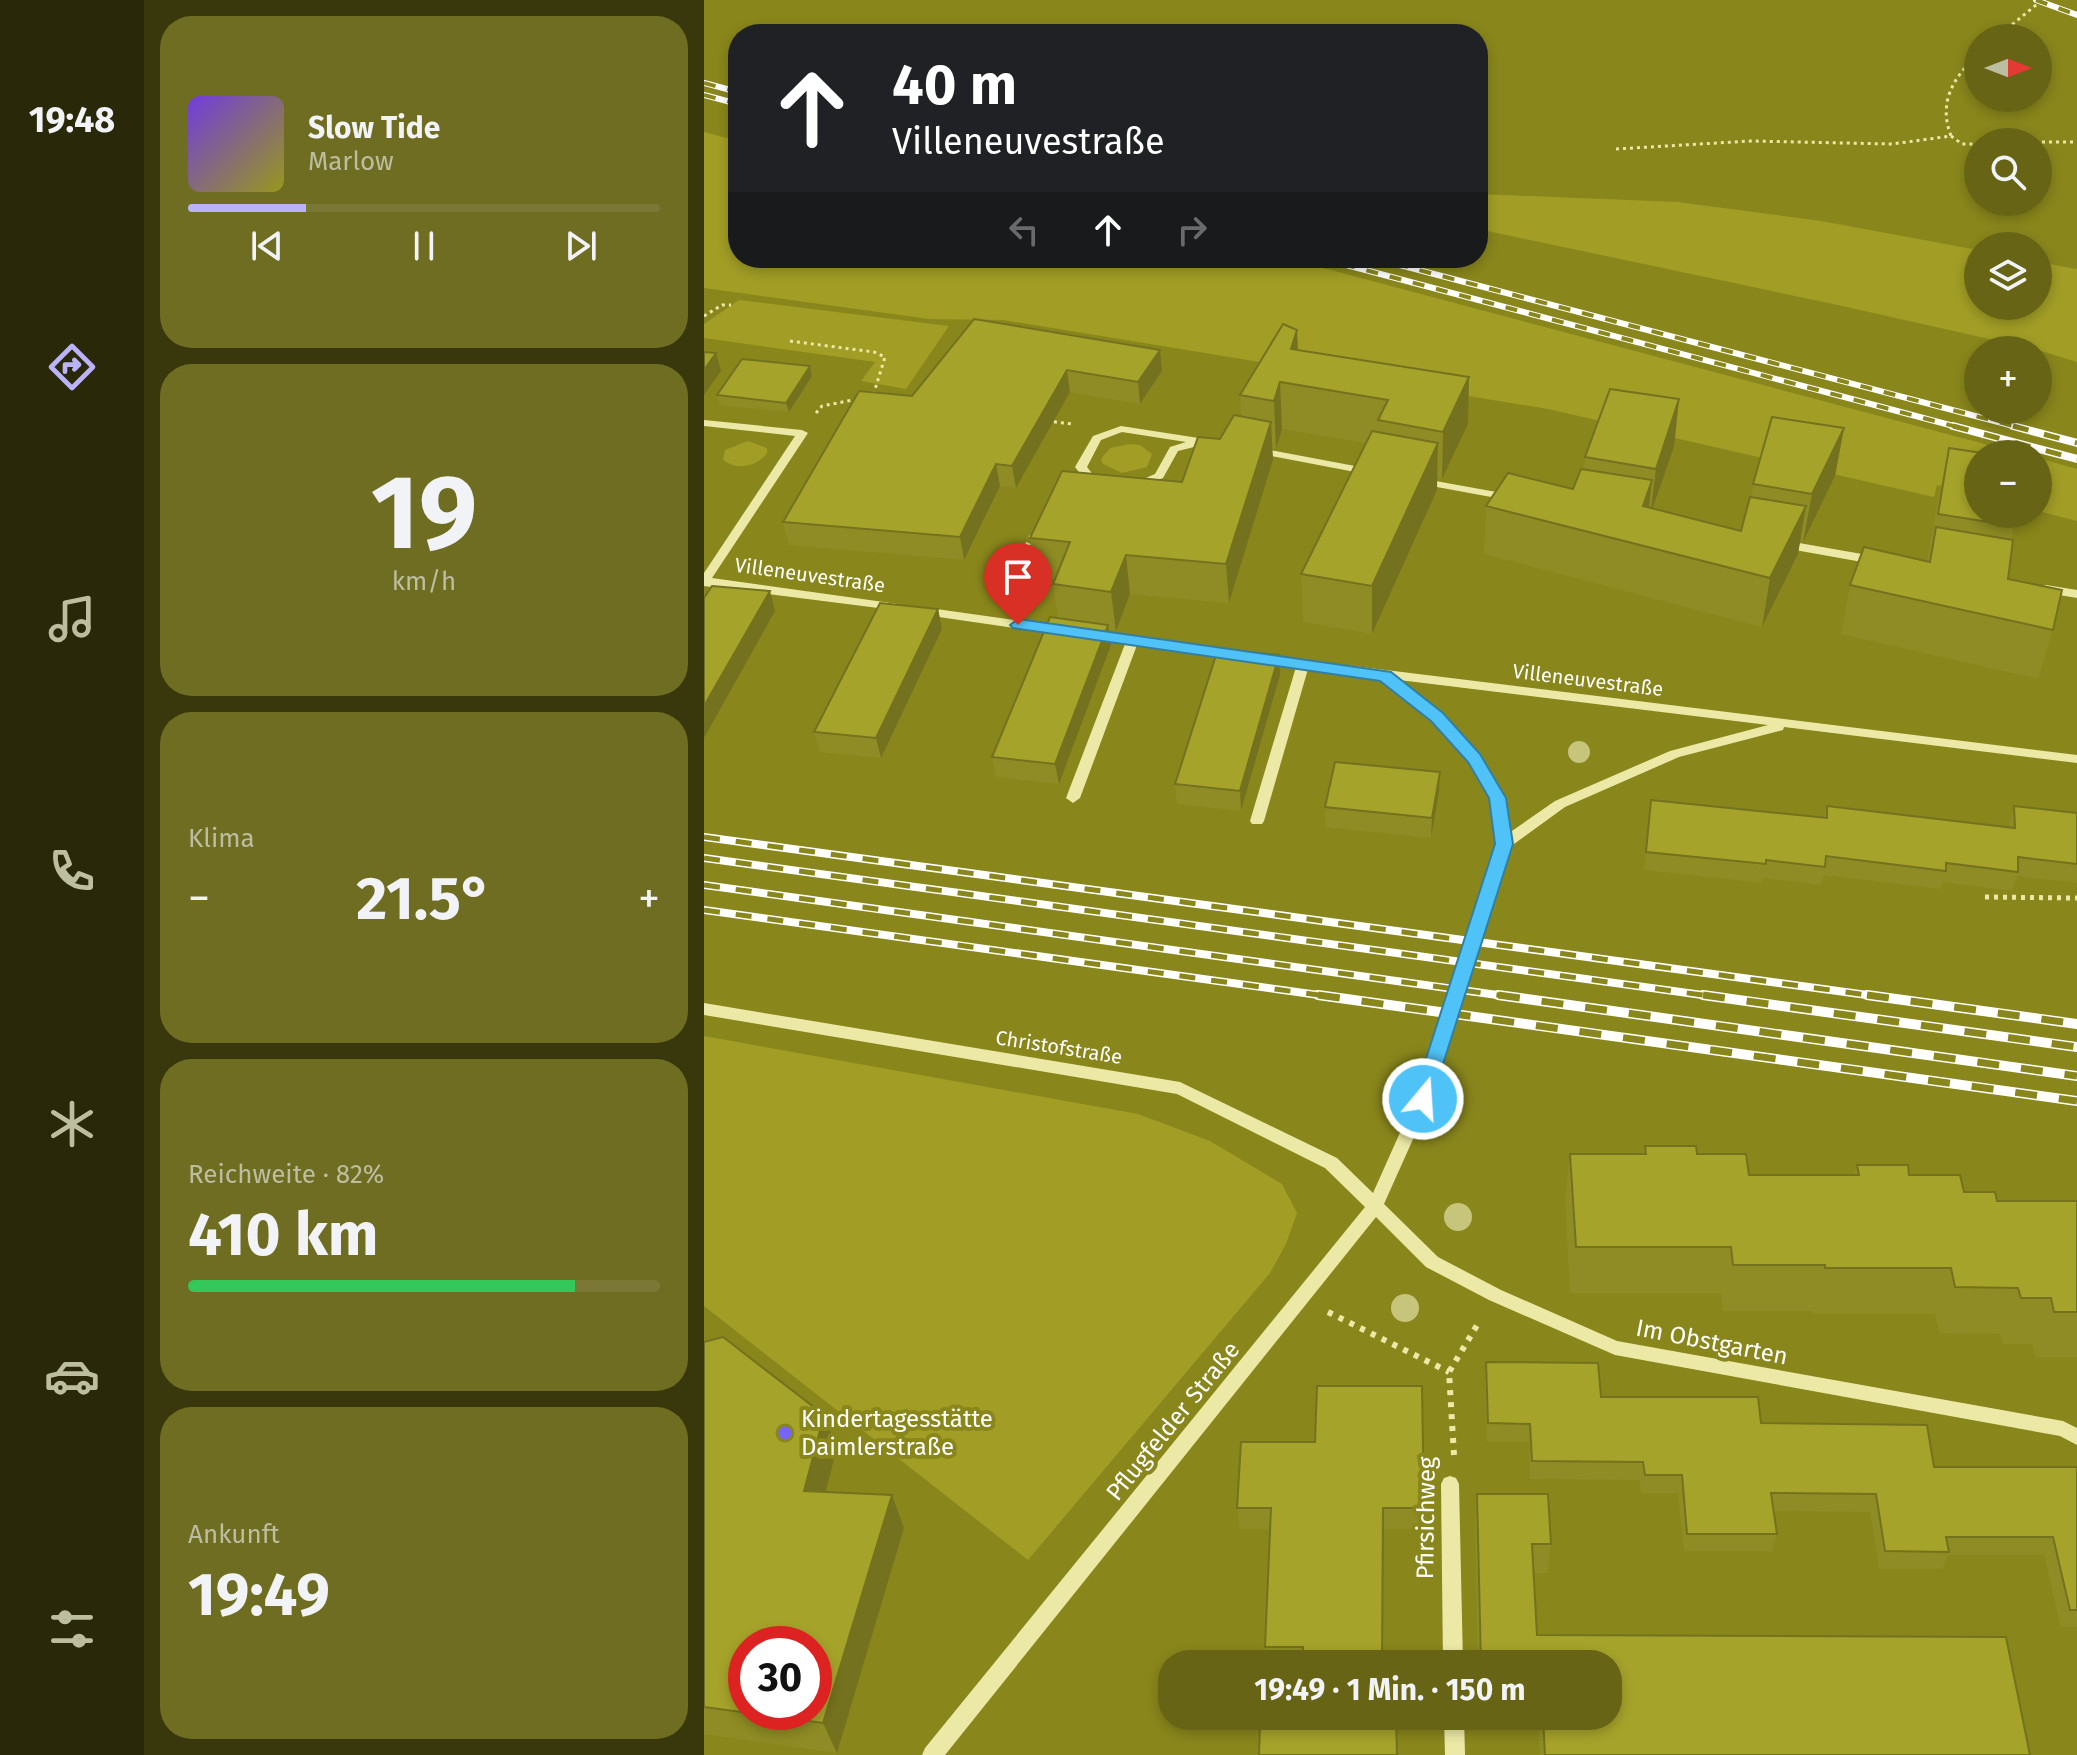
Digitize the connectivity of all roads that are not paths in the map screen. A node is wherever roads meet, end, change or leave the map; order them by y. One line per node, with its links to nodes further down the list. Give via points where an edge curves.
1 (704, 423): 8 (street, via 802,433)
2 (1203, 441): 2 (street, via 1121,429 1097,438 1081,467 1090,479 1141,486 1159,476 1174,449); 3 (street)
3 (1385, 474)
4 (1400, 477): 5 (street)
5 (1521, 499)
6 (1767, 542): 7 (street)
7 (1891, 563)
8 (704, 581): 11 (street, Villeneuvestraße)
9 (2031, 586): 10 (street)
10 (2077, 594)
11 (1132, 641): 12 (street, Villeneuvestraße); 18 (street)
12 (1241, 656)
13 (1256, 658): 14 (street, Villeneuvestraße)
14 (1303, 664): 15 (street, Villeneuvestraße); 19 (street)
15 (1385, 676): 16 (street, Villeneuvestraße); 20 (street, Villeneuvestraße, via 1437,717 1474,758 1497,798)
16 (1787, 725): 17 (street, Villeneuvestraße); 20 (street, Villeneuvestraße, via 1675,754 1560,804)
17 (2077, 759)
18 (1073, 798)
19 (1257, 821)
20 (1504, 844): 22 (street, Villeneuvestraße, bridge)
21 (704, 1009): 23 (street, Christofstraße, via 1180,1088 1331,1163)
22 (1423, 1099): 23 (street, Pflugfelder Straße)
23 (1375, 1206): 24 (street, Im Obstgarten, via 1432,1262 1615,1348 2063,1429); 28 (street, Pflugfelder Straße)
24 (2077, 1437)
25 (1450, 1484): 26 (street, Pfirsichweg)
26 (1453, 1650)
27 (1454, 1730): 29 (street)
28 (932, 1755)
29 (1455, 1755)

